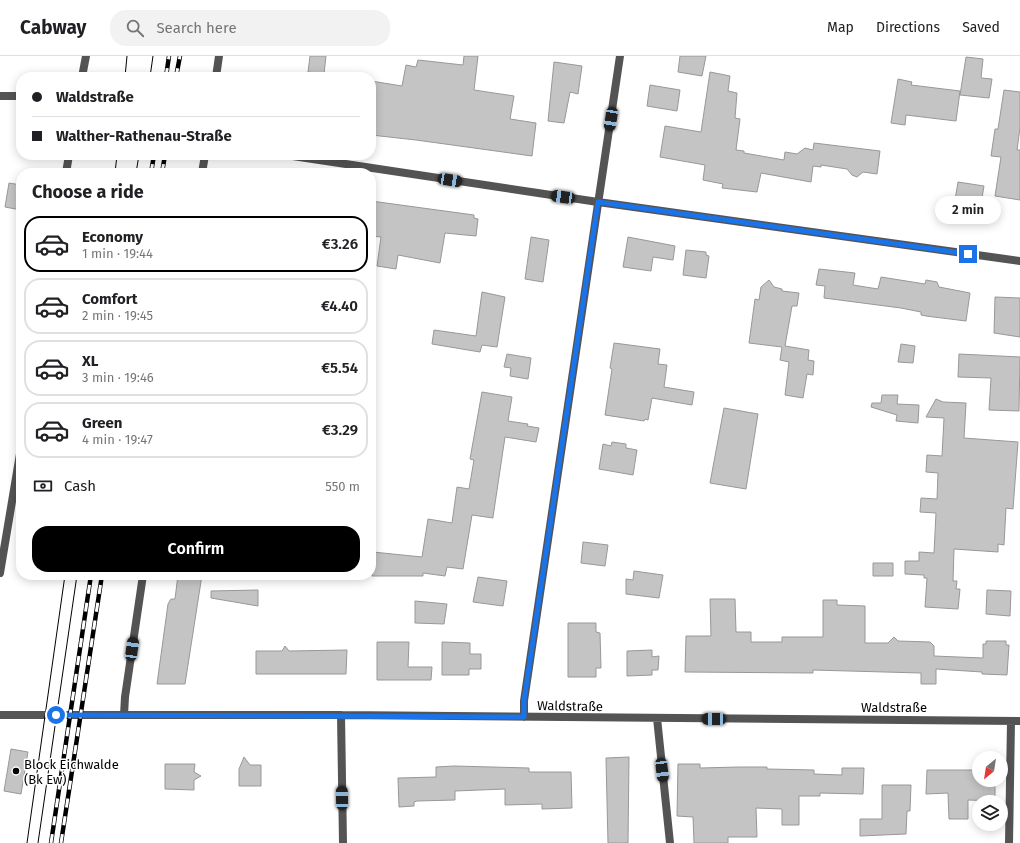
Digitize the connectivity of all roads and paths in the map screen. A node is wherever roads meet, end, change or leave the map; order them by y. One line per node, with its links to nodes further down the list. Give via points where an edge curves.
1 (86, 56): 4 (street)
2 (219, 56): 5 (street)
3 (620, 56): 11 (street)
4 (83, 72)
5 (217, 72)
6 (0, 96): 7 (street)
7 (16, 96)
8 (319, 160): 9 (street)
9 (372, 168)
10 (376, 169): 11 (street)
11 (598, 202): 12 (street); 19 (street, via 524,701)
12 (1020, 261)
13 (16, 478): 14 (street)
14 (0, 574)
15 (142, 580): 17 (street, via 124,697)
16 (0, 715): 17 (street, Waldstraße)
17 (124, 715): 18 (street, Waldstraße)
18 (341, 715): 19 (street, Waldstraße); 23 (street)
19 (524, 717): 20 (street, Waldstraße)
20 (657, 718): 21 (street, Waldstraße); 24 (street)
21 (1011, 721): 22 (street, Waldstraße); 25 (street)
22 (1020, 721)
23 (343, 843)
24 (670, 843)
25 (1009, 843)

